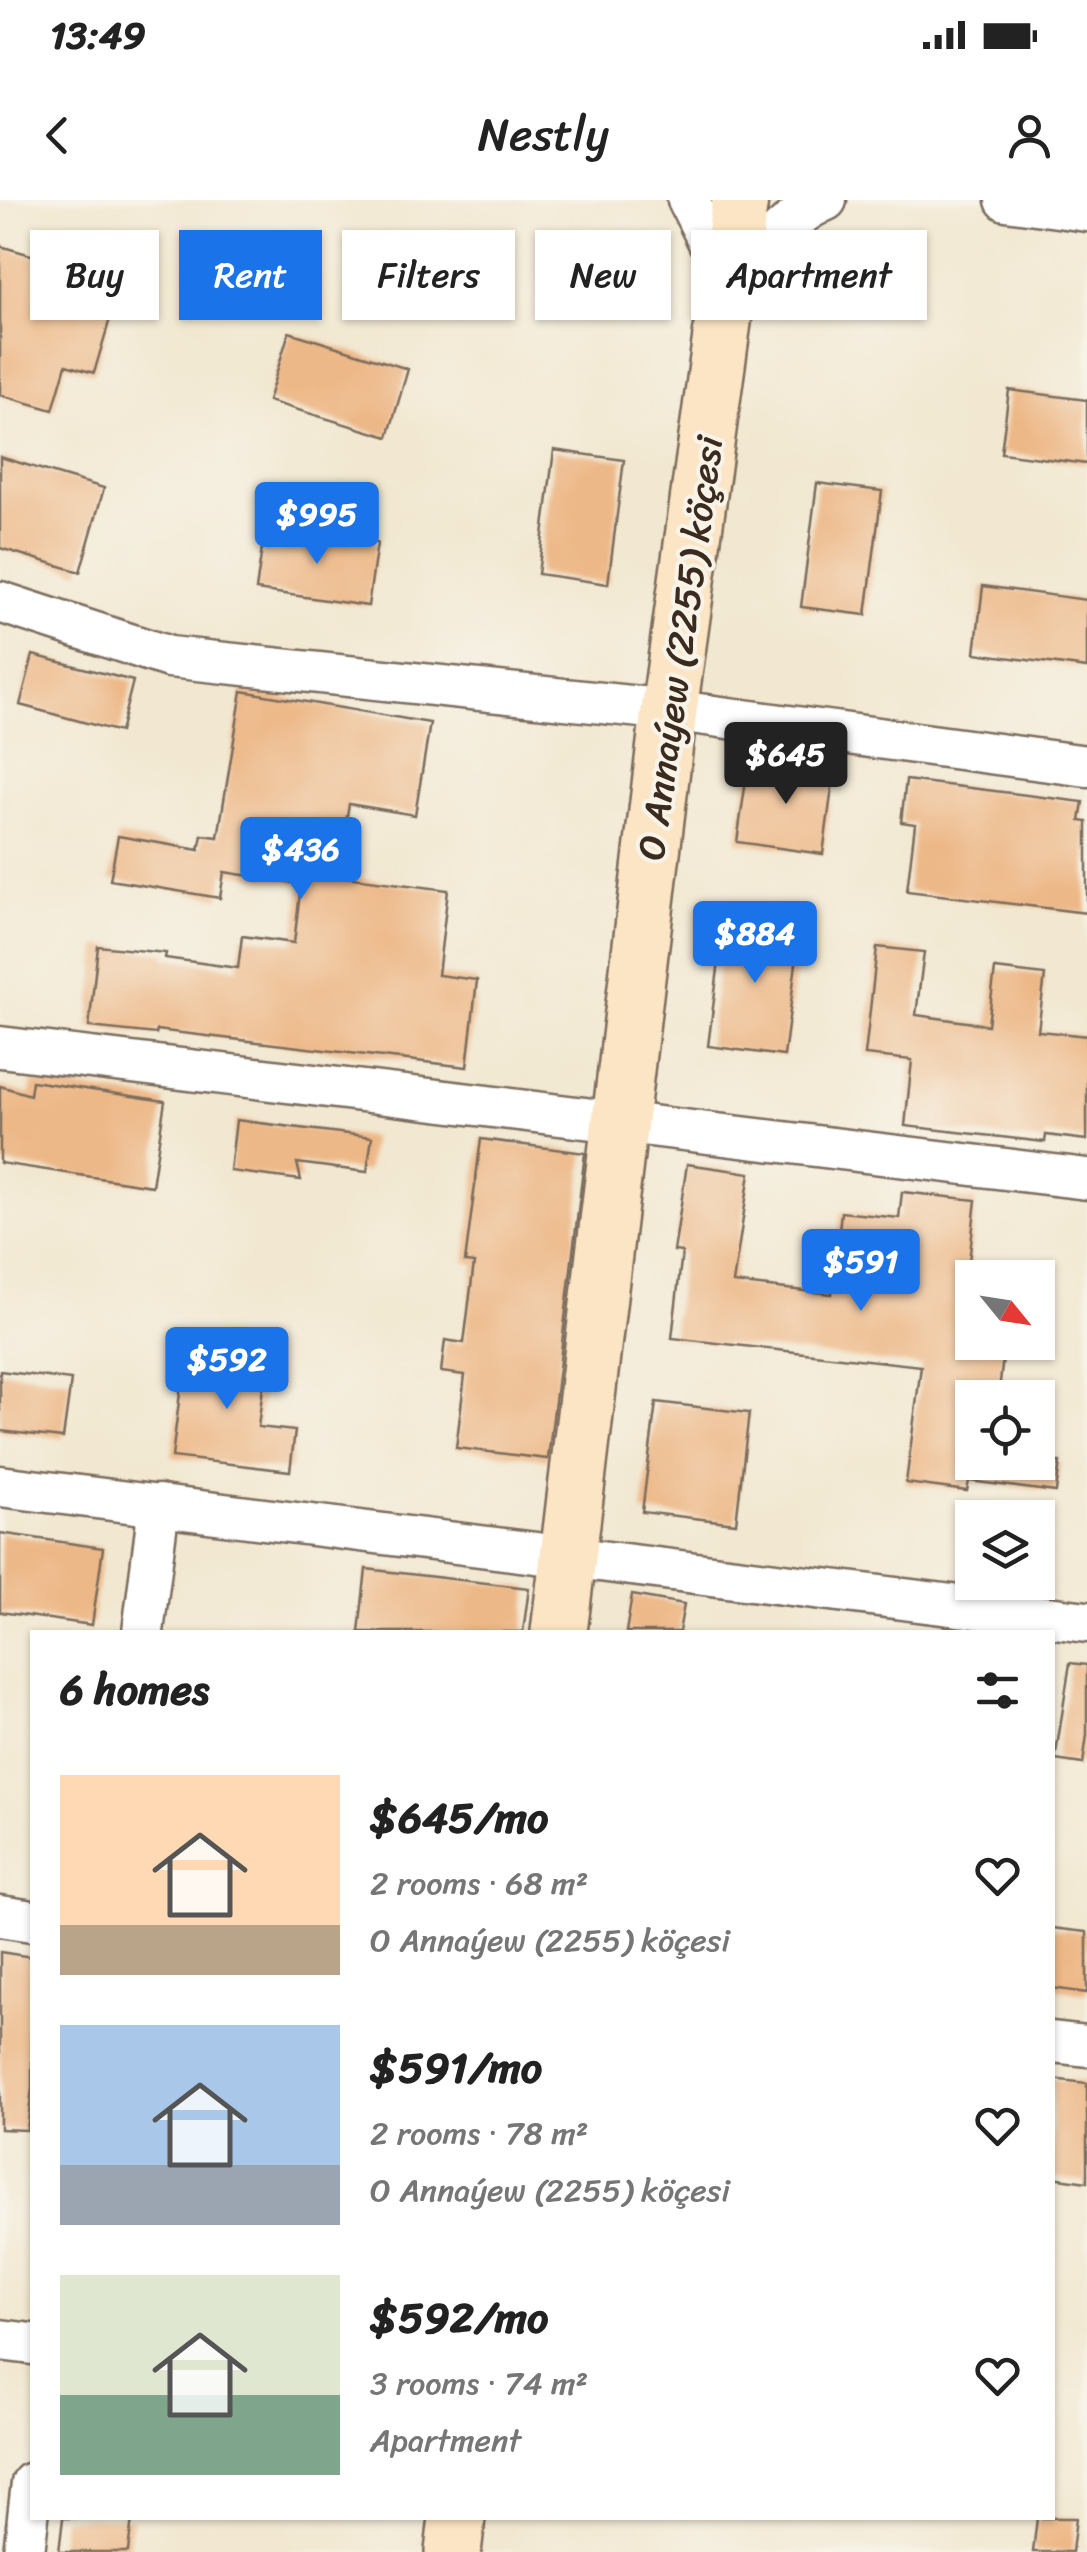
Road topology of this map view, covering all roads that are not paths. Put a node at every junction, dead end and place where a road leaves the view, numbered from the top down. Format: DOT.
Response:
graph roads {
  1 [pos="688,200"];
  2 [pos="740,200"];
  3 [pos="826,200"];
  4 [pos="1006,200"];
  5 [pos="1087,211"];
  6 [pos="703,230"];
  7 [pos="736,230"];
  8 [pos="784,230"];
  9 [pos="724,320"];
  10 [pos="0,602"];
  11 [pos="670,710"];
  12 [pos="1087,766"];
  13 [pos="0,1047"];
  14 [pos="619,1120"];
  15 [pos="1087,1179"];
  16 [pos="0,1486"];
  17 [pos="159,1505"];
  18 [pos="568,1554"];
  19 [pos="1087,1622"];
  20 [pos="142,1630"];
  21 [pos="559,1630"];
  22 [pos="0,1916"];
  23 [pos="30,1921"];
  24 [pos="1055,2042"];
  25 [pos="1087,2046"];
  26 [pos="0,2340"];
  27 [pos="30,2344"];
  28 [pos="30,2501"];
  29 [pos="457,2520"];
  30 [pos="24,2552"];
  31 [pos="453,2552"];
  1 -- 6 [label="street"];
  2 -- 7 [label="main road, O Annaýew (2255) köçesi"];
  3 -- 8 [label="street"];
  4 -- 5 [label="street"];
  9 -- 11 [label="main road, O Annaýew (2255) köçesi"];
  10 -- 11 [label="street"];
  11 -- 12 [label="street"];
  11 -- 14 [label="main road, O Annaýew (2255) köçesi"];
  13 -- 14 [label="street"];
  14 -- 15 [label="street"];
  14 -- 18 [label="main road, O Annaýew (2255) köçesi"];
  16 -- 17 [label="street"];
  17 -- 18 [label="street"];
  17 -- 20 [label="street"];
  18 -- 19 [label="street"];
  18 -- 21 [label="main road, O Annaýew (2255) köçesi"];
  22 -- 23 [label="street"];
  24 -- 25 [label="street"];
  26 -- 27 [label="street"];
  28 -- 30 [label="street"];
  29 -- 31 [label="main road"];
}
